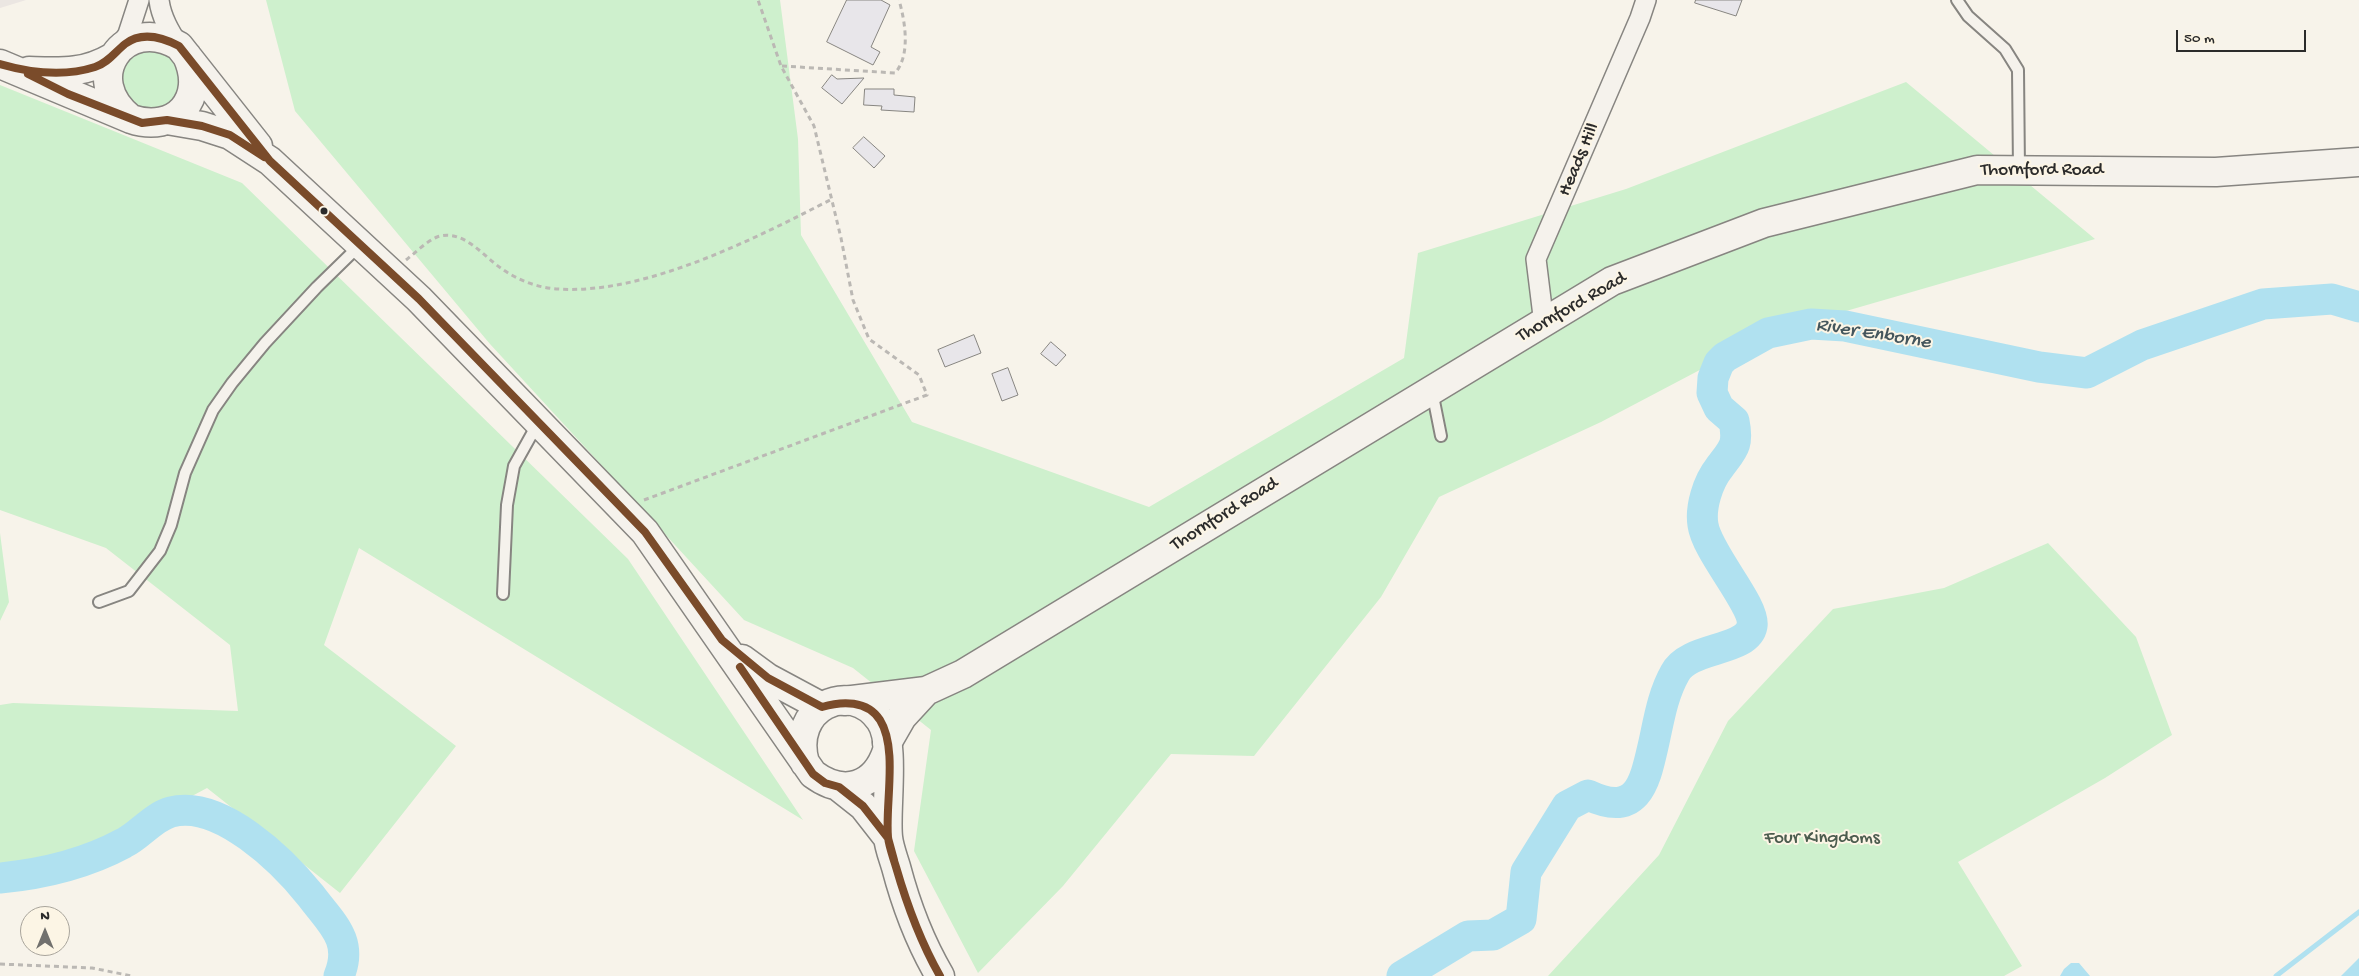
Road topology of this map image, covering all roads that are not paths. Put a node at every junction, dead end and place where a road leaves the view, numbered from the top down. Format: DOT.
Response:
graph roads {
  1 [pos="139,0"];
  2 [pos="159,0"];
  3 [pos="1646,0"];
  4 [pos="1957,0"];
  5 [pos="183,51"];
  6 [pos="115,55"];
  7 [pos="10,67"];
  8 [pos="130,119"];
  9 [pos="167,120"];
  10 [pos="270,161"];
  11 [pos="2359,162"];
  12 [pos="2019,170"];
  13 [pos="361,245"];
  14 [pos="1544,324"];
  15 [pos="1431,390"];
  16 [pos="538,422"];
  17 [pos="1441,436"];
  18 [pos="503,594"];
  19 [pos="99,602"];
  20 [pos="722,640"];
  21 [pos="926,691"];
  22 [pos="833,704"];
  23 [pos="887,747"];
  24 [pos="805,763"];
  25 [pos="839,787"];
  26 [pos="888,838"];
  27 [pos="940,976"];
  1 -- 6 [label="street"];
  2 -- 5 [label="street"];
  3 -- 14 [label="street, Heads Hill"];
  4 -- 12 [label="lane"];
  5 -- 6 [label="main road"];
  5 -- 9 [label="main road"];
  5 -- 10 [label="main road"];
  6 -- 7 [label="main road"];
  6 -- 8 [label="main road"];
  7 -- 8 [label="main road"];
  8 -- 9 [label="main road"];
  9 -- 10 [label="main road"];
  10 -- 13 [label="main road"];
  11 -- 12 [label="main road, Thornford Road"];
  12 -- 14 [label="main road, Thornford Road"];
  13 -- 16 [label="main road"];
  13 -- 19 [label="lane"];
  14 -- 15 [label="main road, Thornford Road"];
  15 -- 17 [label="lane"];
  15 -- 21 [label="main road, Thornford Road"];
  16 -- 18 [label="lane"];
  16 -- 20 [label="main road"];
  20 -- 22 [label="main road"];
  20 -- 24 [label="main road"];
  21 -- 22 [label="main road, Thornford Road"];
  21 -- 23 [label="main road, Thornford Road"];
  22 -- 23 [label="main road"];
  22 -- 24 [label="main road"];
  23 -- 25 [label="main road"];
  23 -- 26 [label="main road"];
  24 -- 25 [label="main road"];
  25 -- 26 [label="main road"];
  26 -- 27 [label="main road"];
}
